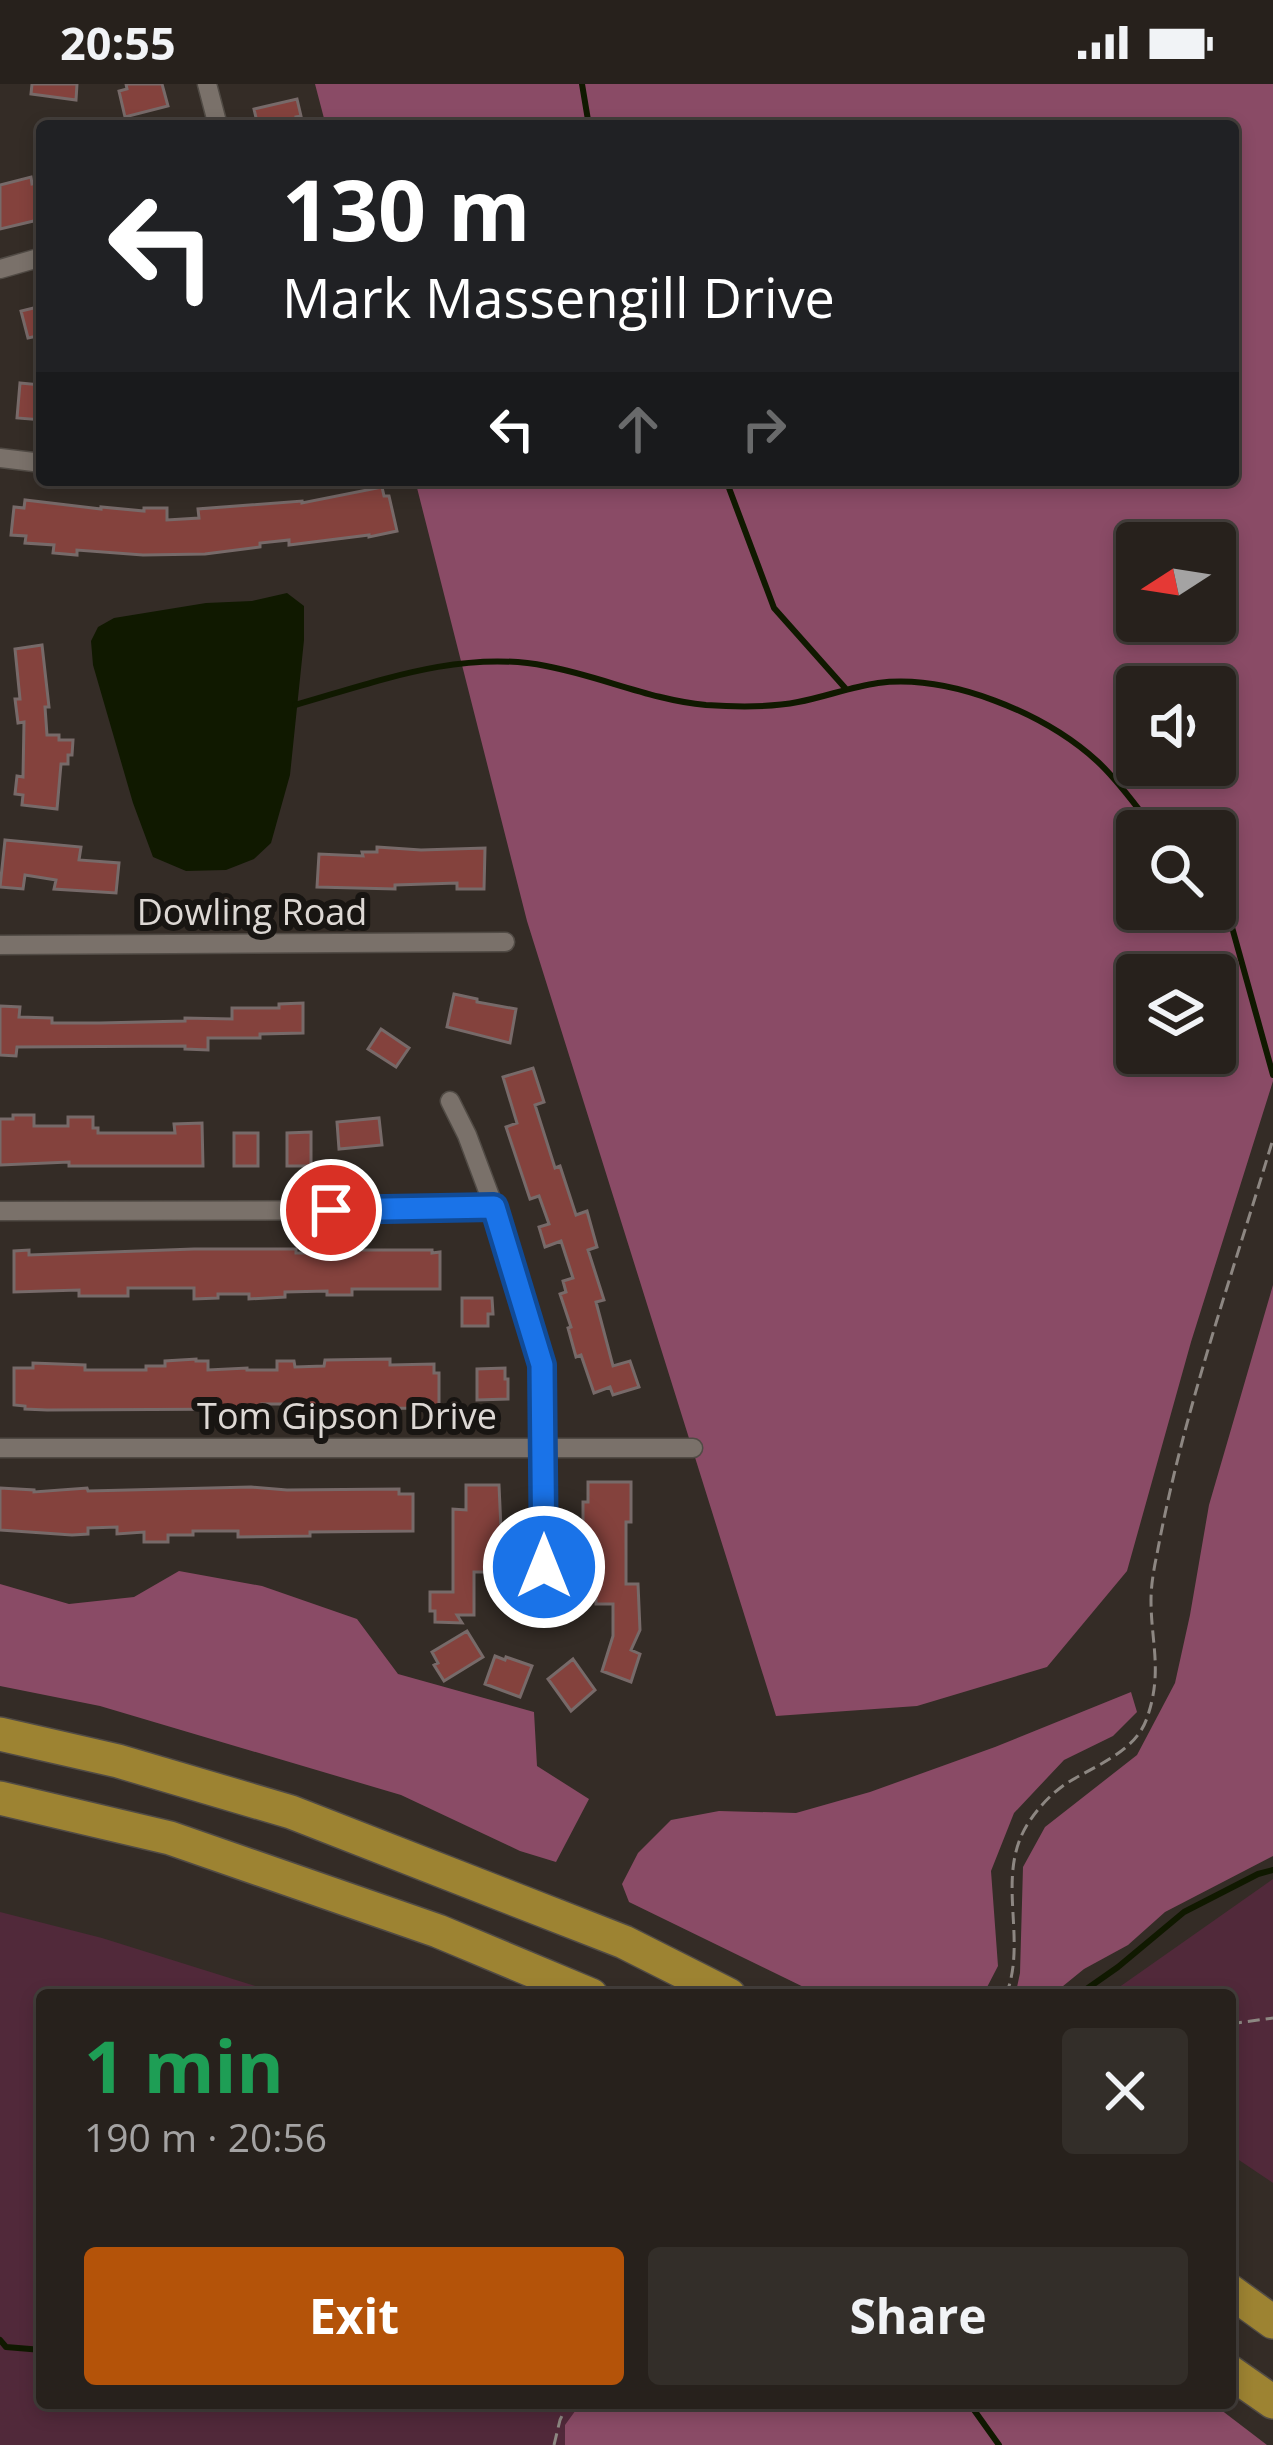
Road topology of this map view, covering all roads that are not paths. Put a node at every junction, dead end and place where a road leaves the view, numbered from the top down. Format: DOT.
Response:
graph roads {
  1 [pos="207,84"];
  2 [pos="216,120"];
  3 [pos="36,259"];
  4 [pos="0,269"];
  5 [pos="0,458"];
  6 [pos="36,462"];
  7 [pos="505,943"];
  8 [pos="0,945"];
  9 [pos="450,1101"];
  10 [pos="494,1207"];
  11 [pos="0,1211"];
  12 [pos="0,1448"];
  13 [pos="545,1448"];
  14 [pos="693,1448"];
  15 [pos="544,1606"];
  16 [pos="0,1734"];
  17 [pos="0,1798"];
  18 [pos="577,1989"];
  19 [pos="717,1989"];
  20 [pos="1236,2295"];
  21 [pos="1273,2322"];
  22 [pos="1236,2376"];
  23 [pos="1273,2402"];
  1 -- 2 [label="street"];
  3 -- 4 [label="street"];
  5 -- 6 [label="street"];
  7 -- 8 [label="street, Dowling Road"];
  9 -- 10 [label="street"];
  10 -- 11 [label="street"];
  10 -- 13 [label="street"];
  12 -- 13 [label="street, Tom Gipson Drive"];
  13 -- 14 [label="street, Tom Gipson Drive"];
  13 -- 15 [label="street"];
  16 -- 19 [label="highway"];
  17 -- 18 [label="highway"];
  20 -- 21 [label="highway"];
  22 -- 23 [label="highway"];
}
